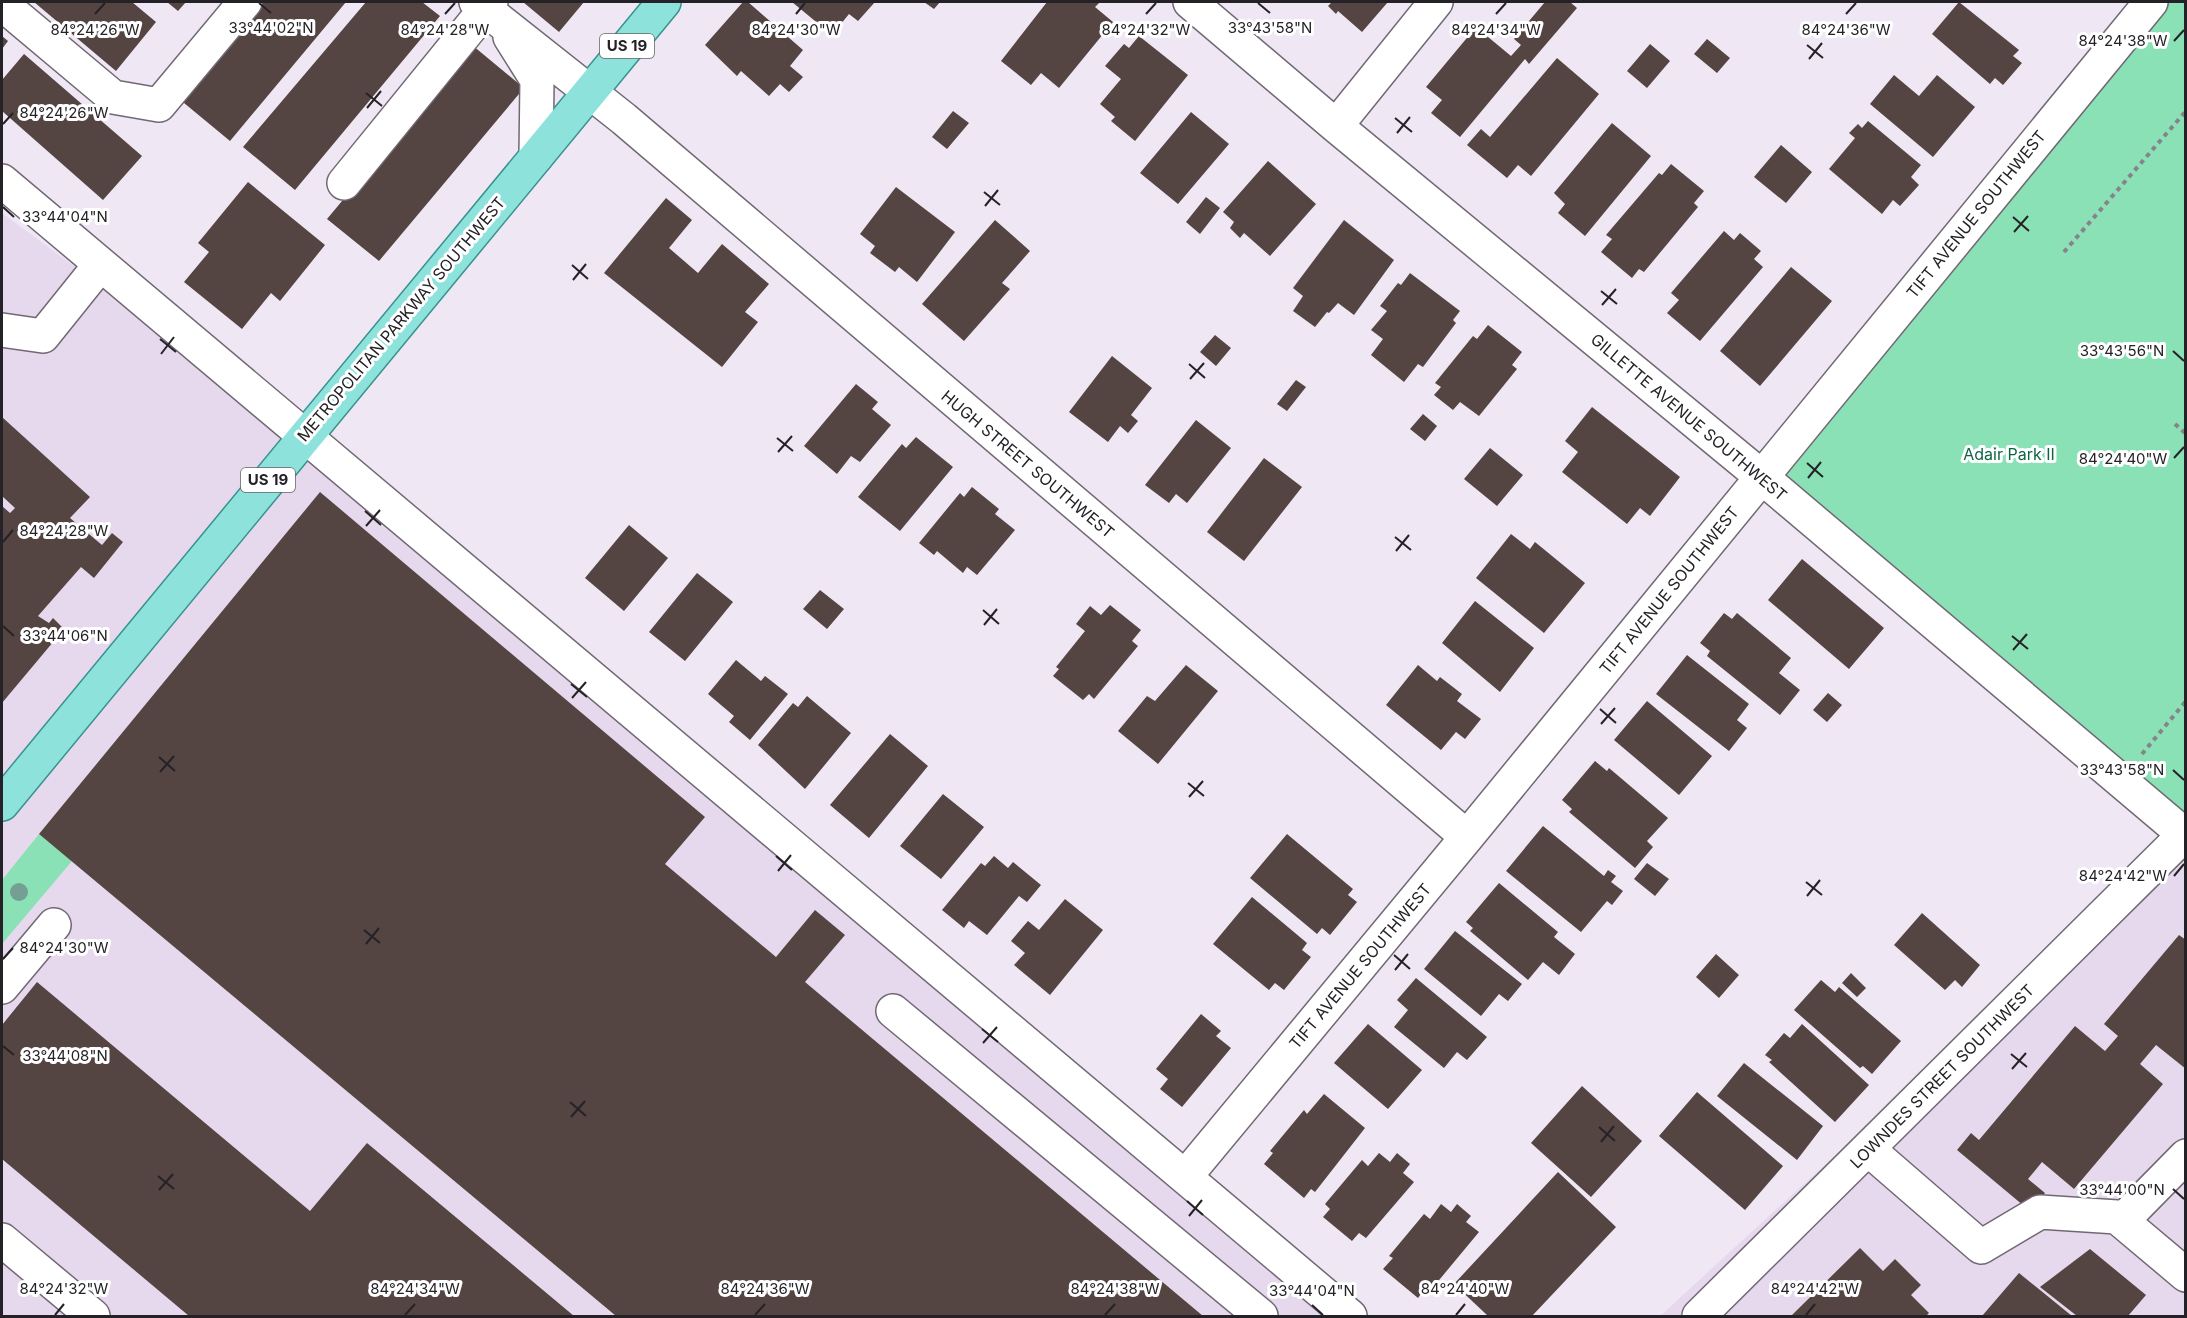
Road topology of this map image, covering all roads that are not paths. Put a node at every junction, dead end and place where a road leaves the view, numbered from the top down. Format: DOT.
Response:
graph roads {
  1 [pos="245,2"];
  2 [pos="664,2"];
  3 [pos="1190,2"];
  4 [pos="1436,2"];
  5 [pos="2151,2"];
  6 [pos="2,4"];
  7 [pos="488,8"];
  8 [pos="591,91"];
  9 [pos="1336,126"];
  10 [pos="536,157"];
  11 [pos="2,181"];
  12 [pos="344,183"];
  13 [pos="100,265"];
  14 [pos="2,330"];
  15 [pos="304,437"];
  16 [pos="1762,477"];
  17 [pos="2,804"];
  18 [pos="2185,836"];
  19 [pos="1467,837"];
  20 [pos="54,925"];
  21 [pos="2,987"];
  22 [pos="893,1011"];
  23 [pos="1868,1149"];
  24 [pos="2186,1156"];
  25 [pos="1185,1177"];
  26 [pos="2122,1221"];
  27 [pos="2,1240"];
  28 [pos="2186,1275"];
  29 [pos="93,1317"];
  30 [pos="1261,1317"];
  31 [pos="1350,1317"];
  32 [pos="1700,1317"];
  1 -- 6 [label="street"];
  2 -- 8 [label="main road, METROPOLITAN PARKWAY SOUTHWEST / US 19"];
  3 -- 9 [label="street, GILLETTE AVENUE SOUTHWEST"];
  4 -- 9 [label="street"];
  5 -- 16 [label="street, TIFT AVENUE SOUTHWEST"];
  7 -- 8 [label="street, HUGH STREET SOUTHWEST"];
  7 -- 10 [label="street"];
  7 -- 12 [label="street"];
  8 -- 10 [label="main road, METROPOLITAN PARKWAY SOUTHWEST / US 19"];
  8 -- 19 [label="street, HUGH STREET SOUTHWEST"];
  9 -- 16 [label="street, GILLETTE AVENUE SOUTHWEST"];
  10 -- 15 [label="main road, METROPOLITAN PARKWAY SOUTHWEST / US 19"];
  11 -- 13 [label="street"];
  13 -- 14 [label="street"];
  13 -- 15 [label="street"];
  15 -- 17 [label="main road, METROPOLITAN PARKWAY SOUTHWEST / US 19"];
  15 -- 25 [label="street"];
  16 -- 18 [label="street, GILLETTE AVENUE SOUTHWEST"];
  16 -- 19 [label="street, TIFT AVENUE SOUTHWEST"];
  18 -- 23 [label="street, LOWNDES STREET SOUTHWEST"];
  19 -- 25 [label="street, TIFT AVENUE SOUTHWEST"];
  20 -- 21 [label="street"];
  22 -- 30 [label="street"];
  23 -- 26 [label="street"];
  23 -- 32 [label="street, LOWNDES STREET SOUTHWEST"];
  24 -- 26 [label="street"];
  25 -- 31 [label="street"];
  26 -- 28 [label="street"];
  27 -- 29 [label="street"];
}
